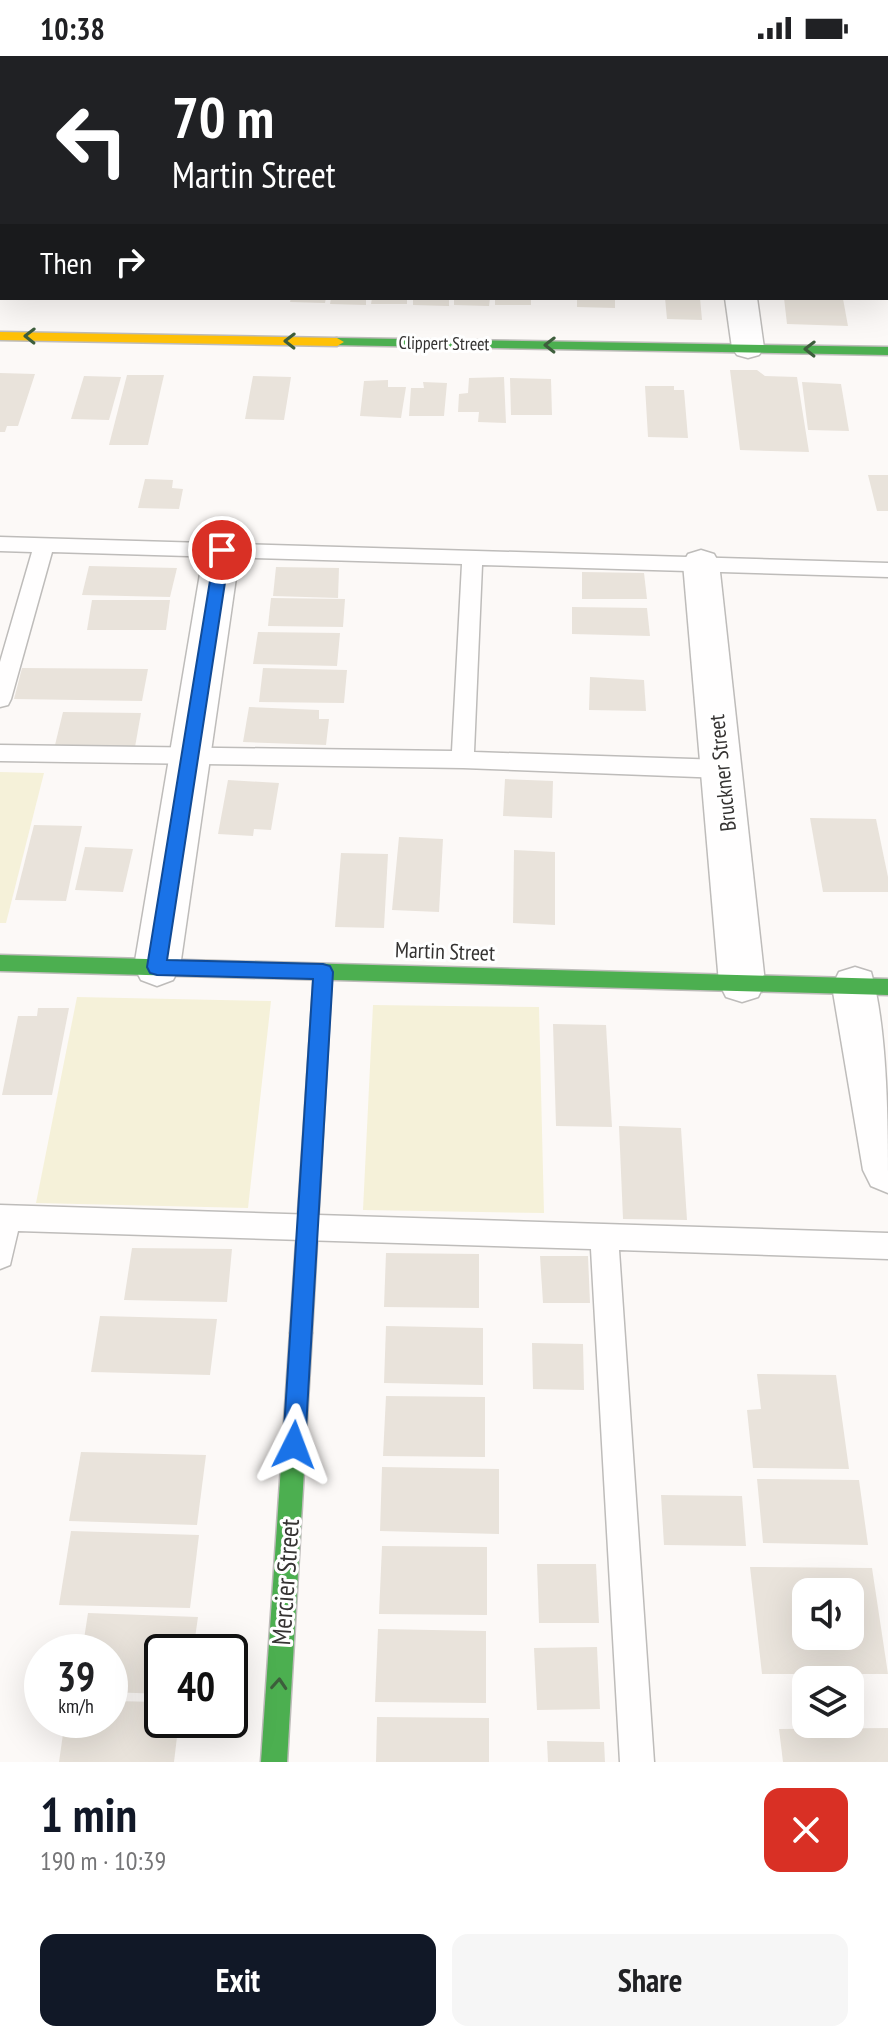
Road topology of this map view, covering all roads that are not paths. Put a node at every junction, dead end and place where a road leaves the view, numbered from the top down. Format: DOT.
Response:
graph roads {
  1 [pos="741,300"];
  2 [pos="0,336"];
  3 [pos="748,348"];
  4 [pos="888,351"];
  5 [pos="0,544"];
  6 [pos="44,545"];
  7 [pos="222,550"];
  8 [pos="472,557"];
  9 [pos="701,563"];
  10 [pos="888,570"];
  11 [pos="0,699"];
  12 [pos="0,753"];
  13 [pos="188,755"];
  14 [pos="463,760"];
  15 [pos="723,769"];
  16 [pos="0,963"];
  17 [pos="157,967"];
  18 [pos="323,972"];
  19 [pos="742,983"];
  20 [pos="872,986"];
  21 [pos="888,1170"];
  22 [pos="3,1218"];
  23 [pos="308,1225"];
  24 [pos="604,1239"];
  25 [pos="888,1246"];
  26 [pos="0,1256"];
  27 [pos="274,1762"];
  28 [pos="637,1762"];
  1 -- 3 [label="street"];
  3 -- 2 [label="street, Clippert Street, one-way"];
  4 -- 3 [label="street, Clippert Street, one-way"];
  5 -- 6 [label="lane"];
  6 -- 7 [label="lane"];
  6 -- 11 [label="lane"];
  7 -- 8 [label="lane"];
  7 -- 13 [label="street"];
  8 -- 9 [label="lane"];
  8 -- 14 [label="lane"];
  9 -- 10 [label="lane"];
  9 -- 15 [label="street, Bruckner Street"];
  12 -- 13 [label="lane"];
  13 -- 14 [label="lane"];
  13 -- 17 [label="street"];
  14 -- 15 [label="lane"];
  15 -- 19 [label="street, Bruckner Street"];
  16 -- 17 [label="street, Martin Street"];
  17 -- 18 [label="street, Martin Street"];
  18 -- 19 [label="street, Martin Street"];
  18 -- 23 [label="street, Mercier Street"];
  19 -- 20 [label="street, Martin Street"];
  20 -- 21 [label="street"];
  22 -- 23 [label="lane"];
  22 -- 26 [label="lane"];
  23 -- 24 [label="lane"];
  27 -- 23 [label="street, Mercier Street, one-way"];
  24 -- 25 [label="lane"];
  24 -- 28 [label="lane"];
}
